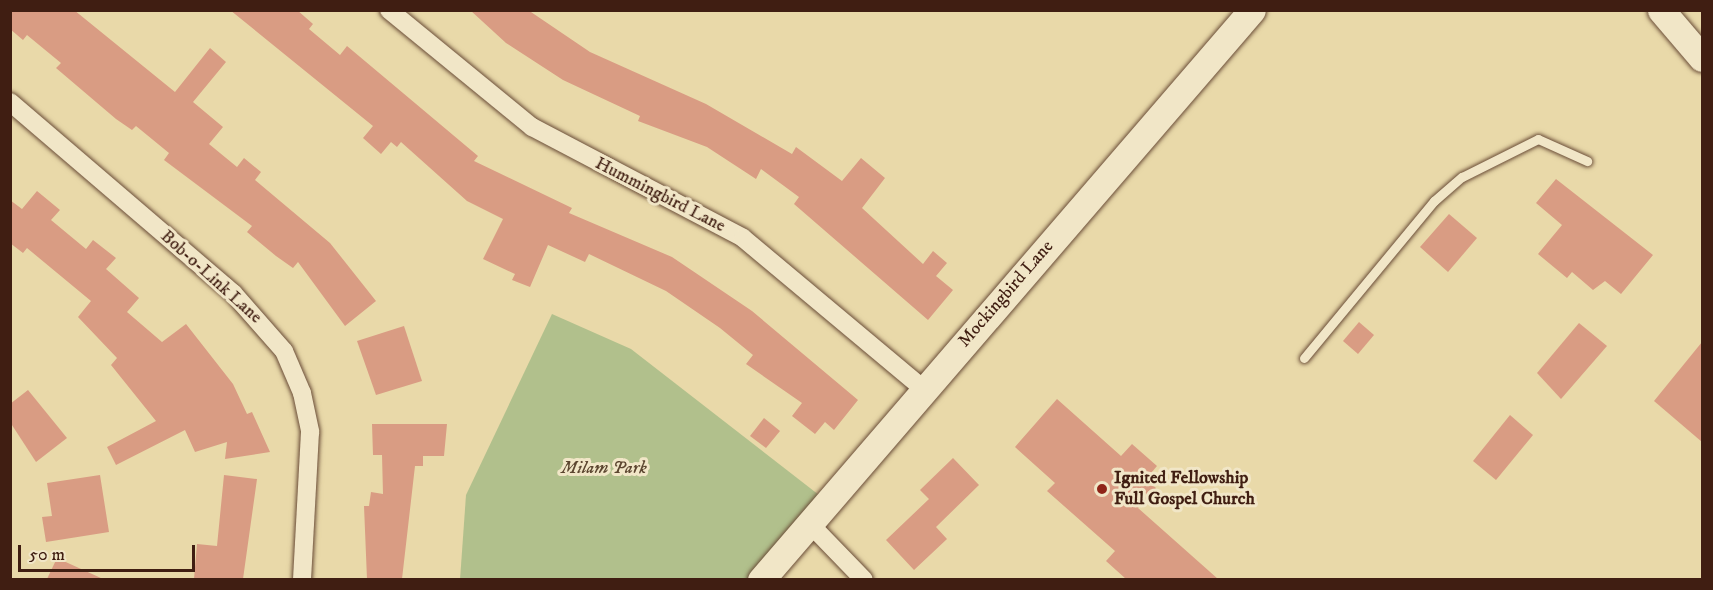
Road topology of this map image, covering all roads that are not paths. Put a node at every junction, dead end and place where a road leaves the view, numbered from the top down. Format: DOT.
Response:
graph roads {
  1 [pos="389,10"];
  2 [pos="1252,10"];
  3 [pos="1661,10"];
  4 [pos="1702,58"];
  5 [pos="10,102"];
  6 [pos="1587,161"];
  7 [pos="1304,358"];
  8 [pos="925,390"];
  9 [pos="809,523"];
  10 [pos="302,579"];
  11 [pos="761,579"];
  12 [pos="864,579"];
  1 -- 8 [label="street, Hummingbird Lane"];
  2 -- 8 [label="street, Mockingbird Lane"];
  3 -- 4 [label="street"];
  5 -- 10 [label="street, Bob-o-Link Lane"];
  6 -- 7 [label="lane"];
  8 -- 9 [label="street, Mockingbird Lane"];
  9 -- 11 [label="street, Mockingbird Lane"];
  9 -- 12 [label="street"];
}
